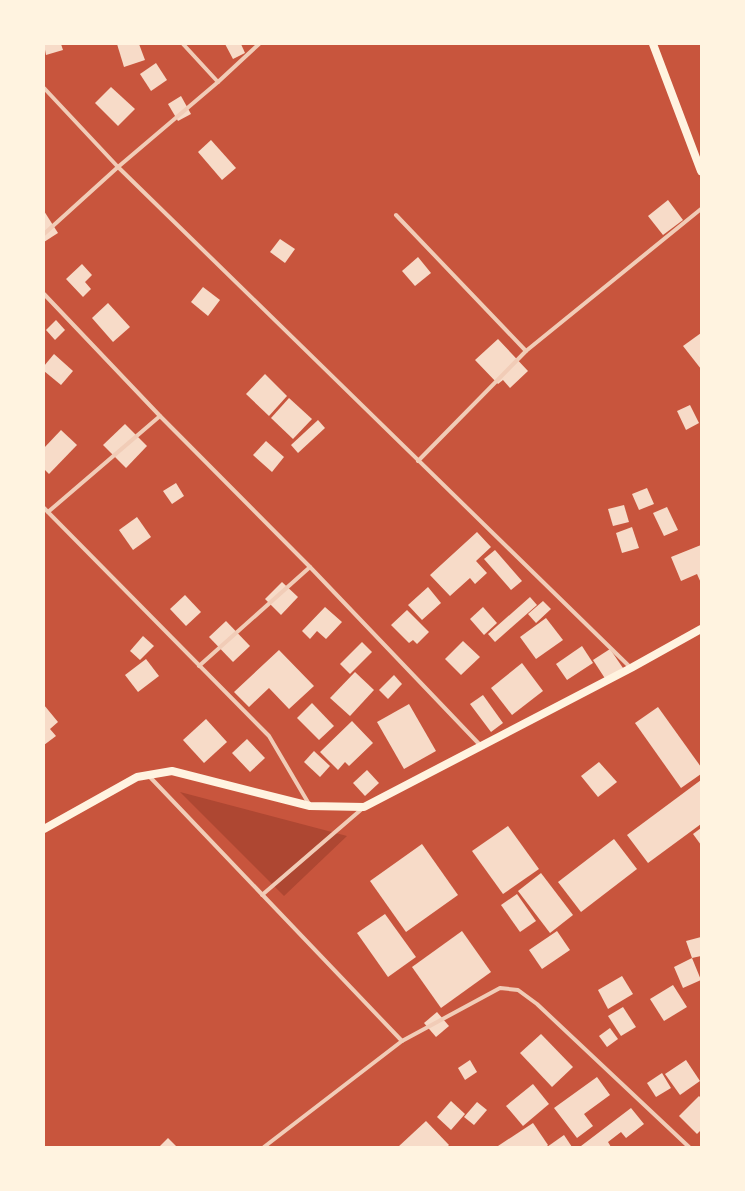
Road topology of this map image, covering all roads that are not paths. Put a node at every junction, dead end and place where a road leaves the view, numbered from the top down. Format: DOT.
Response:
graph roads {
  1 [pos="183,44"];
  2 [pos="259,44"];
  3 [pos="653,44"];
  4 [pos="218,82"];
  5 [pos="44,88"];
  6 [pos="118,167"];
  7 [pos="701,171"];
  8 [pos="701,209"];
  9 [pos="396,215"];
  10 [pos="44,234"];
  11 [pos="44,294"];
  12 [pos="526,350"];
  13 [pos="160,416"];
  14 [pos="418,461"];
  15 [pos="44,508"];
  16 [pos="48,512"];
  17 [pos="310,567"];
  18 [pos="701,629"];
  19 [pos="200,666"];
  20 [pos="631,668"];
  21 [pos="481,746"];
  22 [pos="147,775"];
  23 [pos="310,806"];
  24 [pos="364,807"];
  25 [pos="44,829"];
  26 [pos="262,896"];
  27 [pos="402,1041"];
  28 [pos="264,1147"];
  29 [pos="689,1147"];
  1 -- 4 [label="street"];
  2 -- 4 [label="street"];
  3 -- 7 [label="main road"];
  4 -- 6 [label="street"];
  5 -- 6 [label="street"];
  6 -- 10 [label="street"];
  6 -- 14 [label="street"];
  8 -- 12 [label="street"];
  9 -- 12 [label="street"];
  11 -- 13 [label="street"];
  12 -- 14 [label="street"];
  13 -- 16 [label="street"];
  13 -- 17 [label="street"];
  14 -- 20 [label="street"];
  15 -- 16 [label="street"];
  16 -- 19 [label="street"];
  17 -- 19 [label="street"];
  17 -- 21 [label="street"];
  18 -- 20 [label="main road"];
  19 -- 23 [label="street"];
  20 -- 21 [label="main road"];
  21 -- 24 [label="main road"];
  22 -- 23 [label="main road"];
  22 -- 25 [label="main road"];
  22 -- 26 [label="street"];
  23 -- 24 [label="main road"];
  24 -- 26 [label="street"];
  26 -- 27 [label="street"];
  27 -- 28 [label="street"];
  27 -- 29 [label="street"];
}
